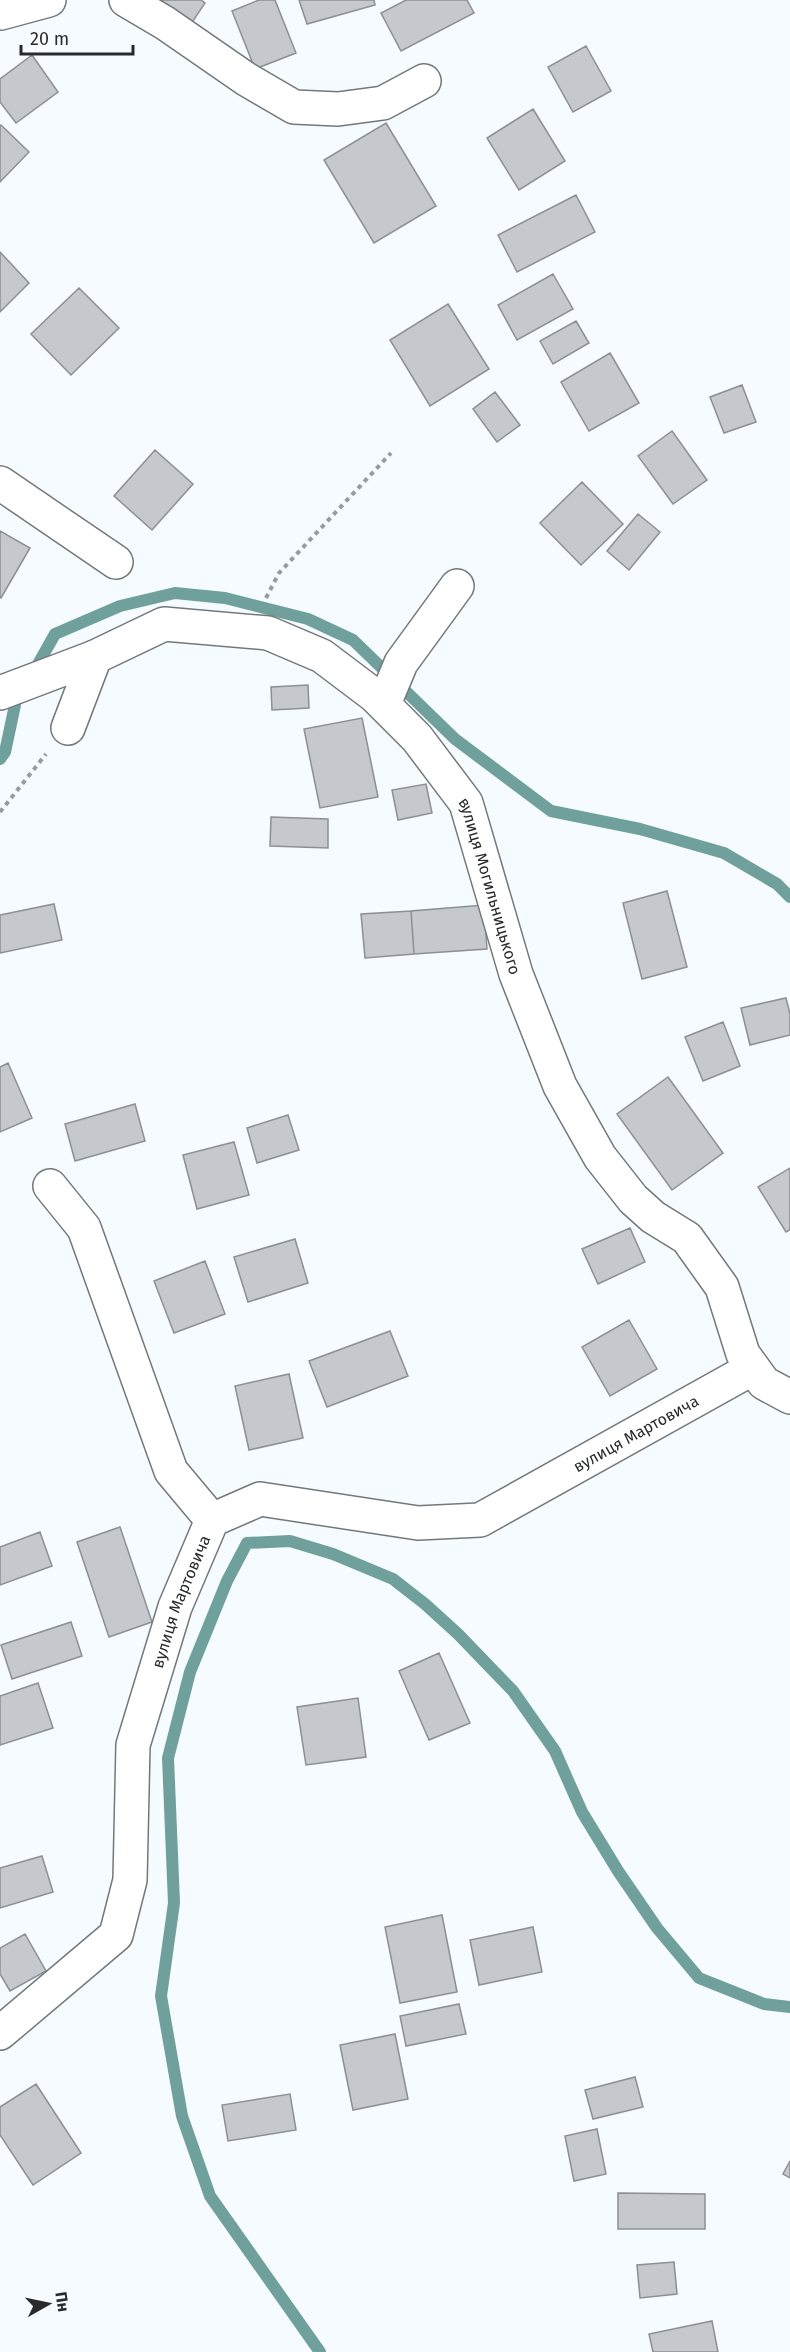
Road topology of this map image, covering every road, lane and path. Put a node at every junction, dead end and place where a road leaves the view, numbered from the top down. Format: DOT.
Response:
graph roads {
  1 [pos="49,0"];
  2 [pos="126,0"];
  3 [pos="0,12"];
  4 [pos="424,81"];
  5 [pos="391,453"];
  6 [pos="0,483"];
  7 [pos="116,562"];
  8 [pos="457,586"];
  9 [pos="267,597"];
  10 [pos="95,657"];
  11 [pos="0,693"];
  12 [pos="384,704"];
  13 [pos="68,728"];
  14 [pos="0,812"];
  15 [pos="50,1186"];
  16 [pos="753,1368"];
  17 [pos="790,1397"];
  18 [pos="212,1520"];
  19 [pos="0,2033"];
  1 -- 3 [label="street"];
  2 -- 4 [label="street"];
  5 -- 9 [label="path"];
  6 -- 7 [label="street"];
  8 -- 12 [label="street"];
  10 -- 11 [label="street, вулиця Могильницького"];
  10 -- 12 [label="street, вулиця Могильницького"];
  10 -- 13 [label="street"];
  12 -- 16 [label="street, вулиця Могильницького"];
  13 -- 14 [label="path"];
  15 -- 18 [label="street"];
  16 -- 17 [label="street, вулиця Могильницького"];
  16 -- 18 [label="street, вулиця Мартовича"];
  18 -- 19 [label="street, вулиця Мартовича"];
}
